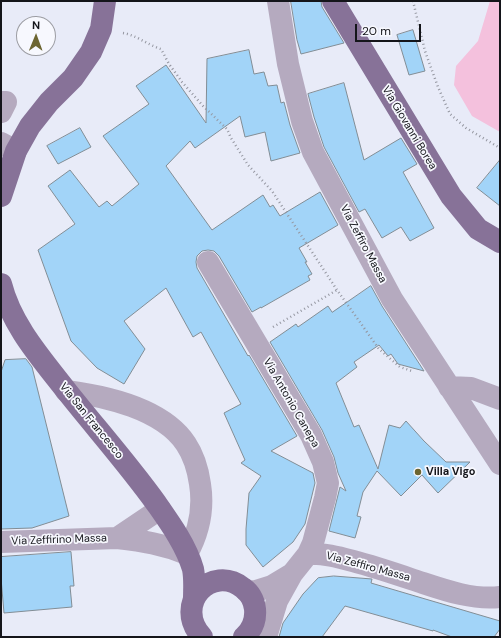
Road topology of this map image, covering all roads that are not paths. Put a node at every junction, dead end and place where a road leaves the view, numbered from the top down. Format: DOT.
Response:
graph roads {
  1 [pos="106,1"];
  2 [pos="278,1"];
  3 [pos="332,1"];
  4 [pos="1,102"];
  5 [pos="1,112"];
  6 [pos="9,147"];
  7 [pos="1,196"];
  8 [pos="500,242"];
  9 [pos="208,262"];
  10 [pos="1,284"];
  11 [pos="450,387"];
  12 [pos="66,391"];
  13 [pos="500,399"];
  14 [pos="500,464"];
  15 [pos="160,509"];
  16 [pos="117,538"];
  17 [pos="1,542"];
  18 [pos="187,554"];
  19 [pos="308,554"];
  20 [pos="292,574"];
  21 [pos="222,581"];
  22 [pos="247,592"];
  23 [pos="500,597"];
  24 [pos="194,599"];
  25 [pos="256,614"];
  26 [pos="195,632"];
  27 [pos="244,637"];
  28 [pos="260,637"];
  29 [pos="266,637"];
  1 -- 6 [label="main road"];
  2 -- 11 [label="street, Via Zeffiro Massa"];
  3 -- 8 [label="main road, Via Giovanni Borea"];
  4 -- 5 [label="street"];
  6 -- 7 [label="main road"];
  9 -- 19 [label="street, Via Antonio Canepa"];
  10 -- 12 [label="main road, Via San Francesco"];
  11 -- 13 [label="street"];
  11 -- 14 [label="street, Via Zeffiro Massa"];
  12 -- 15 [label="main road, Via San Francesco"];
  12 -- 18 [label="street"];
  15 -- 16 [label="street, Via Zeffirino Massa"];
  15 -- 18 [label="main road, Via San Francesco"];
  16 -- 17 [label="street, Via Zeffirino Massa"];
  16 -- 18 [label="street, Via Zeffirino Massa"];
  18 -- 21 [label="main road, Via San Francesco"];
  18 -- 24 [label="main road, Via San Francesco"];
  19 -- 20 [label="street"];
  19 -- 23 [label="street, Via Zeffiro Massa"];
  20 -- 22 [label="street"];
  20 -- 29 [label="street"];
  21 -- 22 [label="main road, Via San Francesco"];
  21 -- 24 [label="main road"];
  22 -- 25 [label="main road"];
  24 -- 26 [label="main road, Via San Francesco"];
  25 -- 27 [label="main road"];
  25 -- 28 [label="main road"];
}
